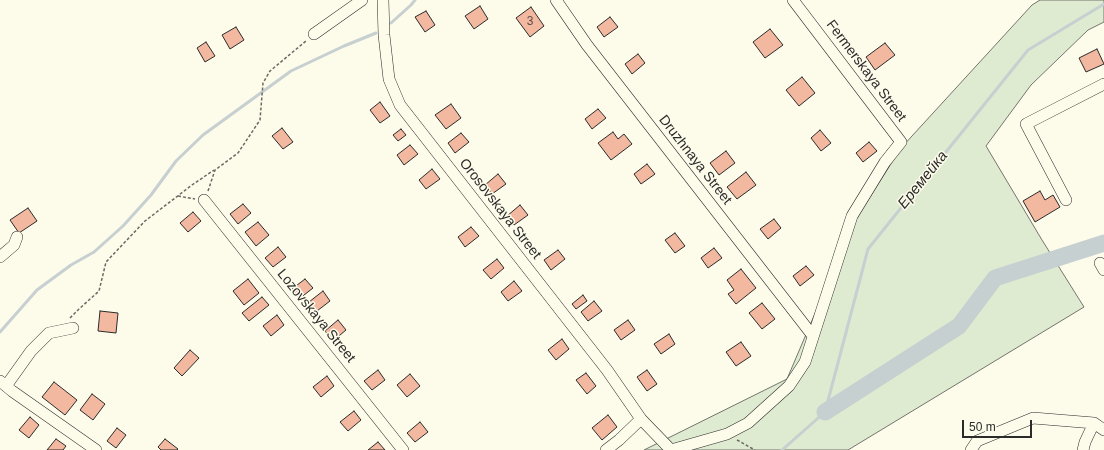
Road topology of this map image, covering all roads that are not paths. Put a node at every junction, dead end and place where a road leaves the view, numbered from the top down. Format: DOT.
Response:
graph roads {
  1 [pos="362,0"];
  2 [pos="383,0"];
  3 [pos="556,0"];
  4 [pos="793,0"];
  5 [pos="314,34"];
  6 [pos="1104,84"];
  7 [pos="204,200"];
  8 [pos="1066,200"];
  9 [pos="17,237"];
  10 [pos="0,257"];
  11 [pos="73,328"];
  12 [pos="813,336"];
  13 [pos="3,384"];
  14 [pos="640,418"];
  15 [pos="1094,423"];
  16 [pos="1104,430"];
  17 [pos="96,450"];
  18 [pos="403,450"];
  19 [pos="606,450"];
  20 [pos="670,450"];
  21 [pos="971,450"];
  22 [pos="1084,450"];
  1 -- 5 [label="street"];
  2 -- 14 [label="street, Orosovskaya Street"];
  3 -- 12 [label="street, Druzhnaya Street"];
  4 -- 12 [label="street, Fermerskaya Street"];
  6 -- 8 [label="street"];
  7 -- 18 [label="street, Lozovskaya Street"];
  9 -- 10 [label="street"];
  11 -- 13 [label="street"];
  12 -- 20 [label="street"];
  13 -- 17 [label="street"];
  14 -- 19 [label="street"];
  14 -- 20 [label="street, Orosovskaya Street"];
  15 -- 16 [label="street"];
  15 -- 21 [label="street"];
  15 -- 22 [label="street"];
}
